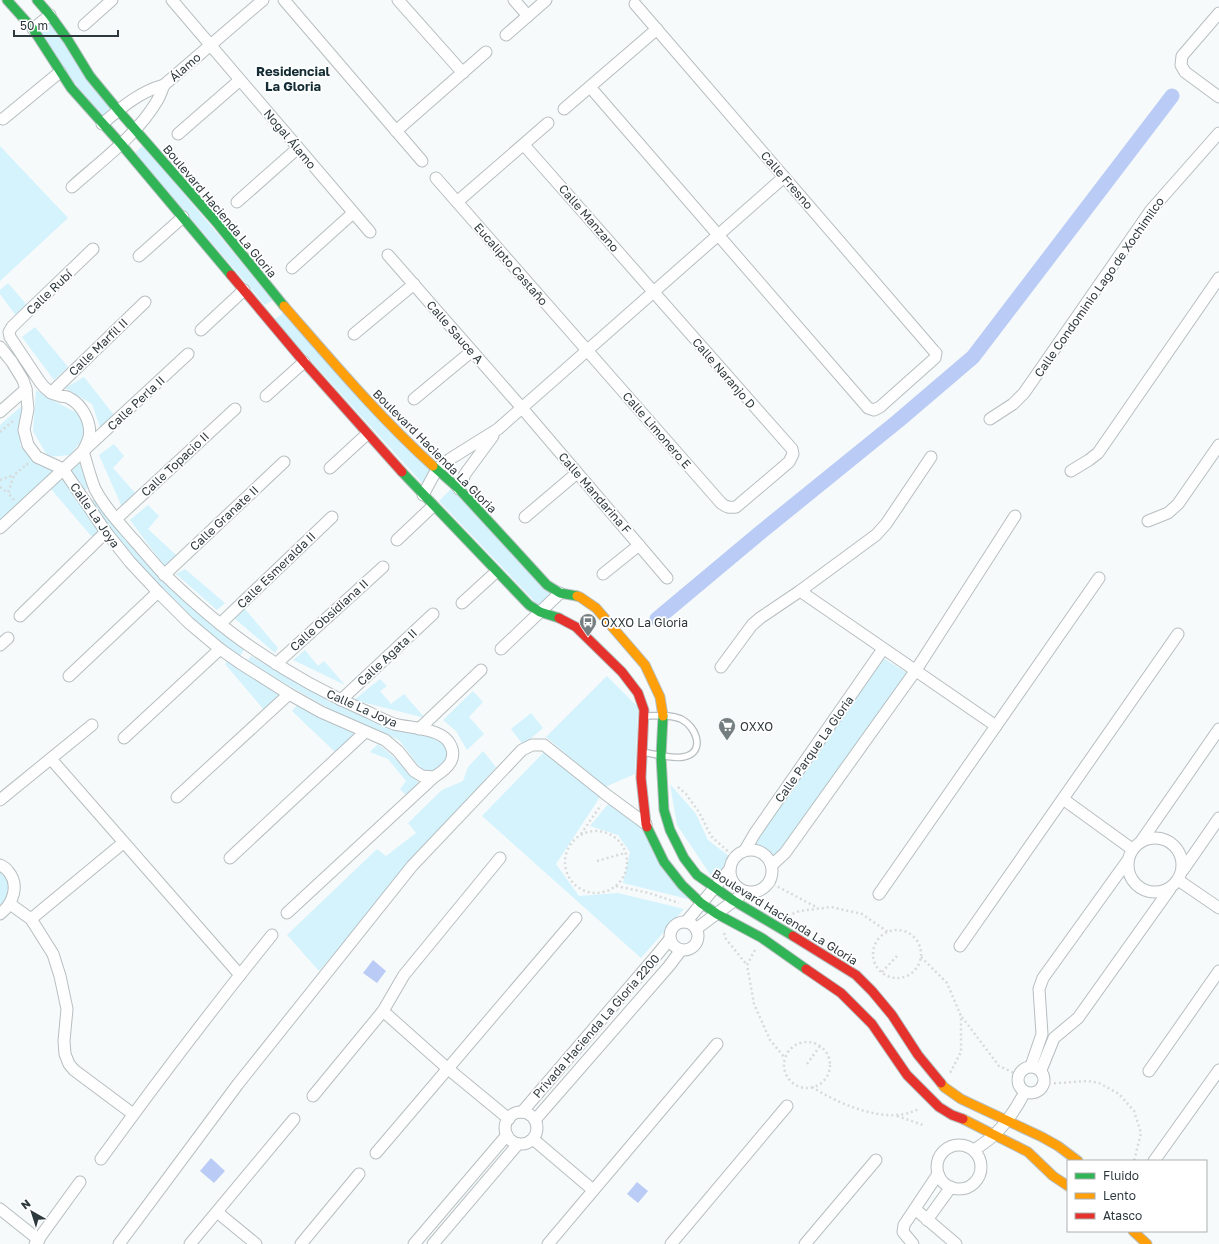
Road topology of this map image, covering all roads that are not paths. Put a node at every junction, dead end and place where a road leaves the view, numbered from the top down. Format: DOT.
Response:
graph roads {
  1 [pos="7,0"];
  2 [pos="37,0"];
  3 [pos="112,0"];
  4 [pos="172,0"];
  5 [pos="263,0"];
  6 [pos="284,0"];
  7 [pos="398,0"];
  8 [pos="514,0"];
  9 [pos="546,0"];
  10 [pos="635,4"];
  11 [pos="1219,12"];
  12 [pos="50,15"];
  13 [pos="528,16"];
  14 [pos="84,25"];
  15 [pos="33,29"];
  16 [pos="657,29"];
  17 [pos="506,35"];
  18 [pos="210,45"];
  19 [pos="486,52"];
  20 [pos="60,72"];
  21 [pos="463,73"];
  22 [pos="240,80"];
  23 [pos="164,84"];
  24 [pos="590,87"];
  25 [pos="1219,97"];
  26 [pos="564,109"];
  27 [pos="118,110"];
  28 [pos="3,119"];
  29 [pos="548,123"];
  30 [pos="102,124"];
  31 [pos="135,129"];
  32 [pos="396,131"];
  33 [pos="1219,133"];
  34 [pos="178,134"];
  35 [pos="121,144"];
  36 [pos="524,144"];
  37 [pos="298,148"];
  38 [pos="422,161"];
  39 [pos="784,177"];
  40 [pos="436,178"];
  41 [pos="72,187"];
  42 [pos="237,202"];
  43 [pos="457,202"];
  44 [pos="353,213"];
  45 [pos="183,217"];
  46 [pos="370,232"];
  47 [pos="718,235"];
  48 [pos="93,249"];
  49 [pos="388,255"];
  50 [pos="139,256"];
  51 [pos="292,268"];
  52 [pos="1219,278"];
  53 [pos="414,284"];
  54 [pos="244,290"];
  55 [pos="653,292"];
  56 [pos="279,301"];
  57 [pos="145,302"];
  58 [pos="264,314"];
  59 [pos="201,330"];
  60 [pos="354,334"];
  61 [pos="0,347"];
  62 [pos="587,350"];
  63 [pos="472,351"];
  64 [pos="188,354"];
  65 [pos="304,362"];
  66 [pos="26,389"];
  67 [pos="51,392"];
  68 [pos="266,396"];
  69 [pos="414,400"];
  70 [pos="522,408"];
  71 [pos="235,409"];
  72 [pos="0,412"];
  73 [pos="990,419"];
  74 [pos="498,429"];
  75 [pos="367,434"];
  76 [pos="1219,444"];
  77 [pos="83,451"];
  78 [pos="931,458"];
  79 [pos="284,462"];
  80 [pos="330,468"];
  81 [pos="63,469"];
  82 [pos="437,469"];
  83 [pos="1071,471"];
  84 [pos="577,473"];
  85 [pos="95,489"];
  86 [pos="459,489"];
  87 [pos="423,495"];
  88 [pos="82,498"];
  89 [pos="433,506"];
  90 [pos="730,508"];
  91 [pos="1015,516"];
  92 [pos="332,517"];
  93 [pos="525,517"];
  94 [pos="116,519"];
  95 [pos="1148,521"];
  96 [pos="0,528"];
  97 [pos="106,532"];
  98 [pos="397,540"];
  99 [pos="639,545"];
  100 [pos="383,567"];
  101 [pos="496,572"];
  102 [pos="164,574"];
  103 [pos="603,574"];
  104 [pos="667,578"];
  105 [pos="1099,578"];
  106 [pos="800,591"];
  107 [pos="158,592"];
  108 [pos="560,593"];
  109 [pos="462,603"];
  110 [pos="540,612"];
  111 [pos="433,614"];
  112 [pos="20,616"];
  113 [pos="220,624"];
  114 [pos="1178,634"];
  115 [pos="251,648"];
  116 [pos="220,649"];
  117 [pos="500,649"];
  118 [pos="883,649"];
  119 [pos="240,663"];
  120 [pos="276,664"];
  121 [pos="721,667"];
  122 [pos="481,670"];
  123 [pos="916,670"];
  124 [pos="69,676"];
  125 [pos="289,694"];
  126 [pos="341,700"];
  127 [pos="644,716"];
  128 [pos="663,716"];
  129 [pos="92,725"];
  130 [pos="996,726"];
  131 [pos="419,729"];
  132 [pos="1219,729"];
  133 [pos="365,732"];
  134 [pos="124,738"];
  135 [pos="642,752"];
  136 [pos="661,756"];
  137 [pos="51,759"];
  138 [pos="434,778"];
  139 [pos="177,797"];
  140 [pos="1063,799"];
  141 [pos="0,800"];
  142 [pos="1219,818"];
  143 [pos="646,824"];
  144 [pos="1142,840"];
  145 [pos="123,843"];
  146 [pos="1132,849"];
  147 [pos="745,850"];
  148 [pos="230,858"];
  149 [pos="500,858"];
  150 [pos="1128,860"];
  151 [pos="0,865"];
  152 [pos="772,865"];
  153 [pos="730,869"];
  154 [pos="1181,875"];
  155 [pos="714,888"];
  156 [pos="1170,889"];
  157 [pos="746,892"];
  158 [pos="879,894"];
  159 [pos="734,901"];
  160 [pos="701,903"];
  161 [pos="10,904"];
  162 [pos="1219,908"];
  163 [pos="288,913"];
  164 [pos="0,914"];
  165 [pos="717,914"];
  166 [pos="576,918"];
  167 [pos="31,919"];
  168 [pos="686,922"];
  169 [pos="696,929"];
  170 [pos="272,935"];
  171 [pos="670,939"];
  172 [pos="960,946"];
  173 [pos="681,950"];
  174 [pos="1219,971"];
  175 [pos="240,975"];
  176 [pos="383,1011"];
  177 [pos="1042,1034"];
  178 [pos="1054,1038"];
  179 [pos="717,1044"];
  180 [pos="447,1068"];
  181 [pos="1036,1068"];
  182 [pos="1219,1070"];
  183 [pos="1149,1071"];
  184 [pos="1025,1092"];
  185 [pos="313,1096"];
  186 [pos="787,1106"];
  187 [pos="522,1112"];
  188 [pos="133,1114"];
  189 [pos="294,1119"];
  190 [pos="509,1119"];
  191 [pos="535,1120"];
  192 [pos="1007,1121"];
  193 [pos="507,1135"];
  194 [pos="994,1135"];
  195 [pos="533,1139"];
  196 [pos="518,1144"];
  197 [pos="974,1150"];
  198 [pos="376,1153"];
  199 [pos="101,1159"];
  200 [pos="876,1160"];
  201 [pos="1077,1160"];
  202 [pos="1155,1160"];
  203 [pos="359,1174"];
  204 [pos="938,1174"];
  205 [pos="80,1182"];
  206 [pos="1067,1185"];
  207 [pos="951,1187"];
  208 [pos="593,1190"];
  209 [pos="915,1209"];
  210 [pos="0,1210"];
  211 [pos="218,1212"];
  212 [pos="927,1220"];
  213 [pos="1134,1232"];
  214 [pos="37,1242"];
  215 [pos="119,1244"];
  216 [pos="190,1244"];
  217 [pos="256,1244"];
  218 [pos="301,1244"];
  219 [pos="414,1244"];
  220 [pos="433,1244"];
  221 [pos="548,1244"];
  222 [pos="671,1244"];
  223 [pos="805,1244"];
  224 [pos="913,1244"];
  225 [pos="956,1244"];
  226 [pos="1146,1244"];
  1 -- 15 [label="street"];
  2 -- 12 [label="street, Boulevard Hacienda La Gloria"];
  3 -- 14 [label="street"];
  4 -- 18 [label="street, Nogal Álamo"];
  5 -- 18 [label="street, Álamo"];
  6 -- 32 [label="street"];
  7 -- 21 [label="street"];
  8 -- 13 [label="street"];
  9 -- 13 [label="street"];
  10 -- 16 [label="street, Calle Fresno"];
  11 -- 25 [label="street"];
  12 -- 15 [label="street"];
  12 -- 27 [label="street, Boulevard Hacienda La Gloria"];
  13 -- 17 [label="street"];
  15 -- 20 [label="street"];
  16 -- 24 [label="street"];
  16 -- 39 [label="street, Calle Fresno"];
  18 -- 22 [label="street, Nogal Álamo"];
  18 -- 23 [label="street, Álamo"];
  19 -- 21 [label="street"];
  20 -- 28 [label="street"];
  20 -- 30 [label="street"];
  21 -- 32 [label="street"];
  22 -- 34 [label="street"];
  22 -- 37 [label="street, Nogal Álamo"];
  23 -- 27 [label="street, Álamo"];
  23 -- 31 [label="street"];
  24 -- 26 [label="street"];
  24 -- 47 [label="street"];
  27 -- 30 [label="street, Álamo"];
  27 -- 31 [label="street, Boulevard Hacienda La Gloria"];
  29 -- 36 [label="street"];
  30 -- 35 [label="street"];
  31 -- 35 [label="street"];
  31 -- 56 [label="street, Boulevard Hacienda La Gloria"];
  32 -- 38 [label="street"];
  33 -- 73 [label="street, Calle Condominio Lago de Xochimilco"];
  35 -- 41 [label="street"];
  35 -- 45 [label="street"];
  36 -- 43 [label="street"];
  36 -- 55 [label="street, Calle Manzano"];
  37 -- 42 [label="street"];
  37 -- 44 [label="street, Nogal Álamo"];
  39 -- 47 [label="street"];
  39 -- 47 [label="street, Calle Fresno"];
  40 -- 43 [label="street, Eucalipto Castaño"];
  43 -- 62 [label="street, Eucalipto Castaño"];
  44 -- 46 [label="street, Nogal Álamo"];
  44 -- 51 [label="street"];
  45 -- 50 [label="street"];
  45 -- 54 [label="street"];
  47 -- 55 [label="street"];
  48 -- 67 [label="street, Calle Rubí"];
  49 -- 53 [label="street, Calle Sauce A"];
  52 -- 83 [label="street"];
  53 -- 60 [label="street"];
  53 -- 63 [label="street, Calle Sauce A"];
  54 -- 58 [label="street"];
  54 -- 59 [label="street"];
  55 -- 62 [label="street"];
  55 -- 90 [label="street, Calle Naranjo D"];
  56 -- 58 [label="street"];
  56 -- 82 [label="street, Boulevard Hacienda La Gloria"];
  57 -- 67 [label="street, Calle Marfil II"];
  58 -- 65 [label="street"];
  61 -- 66 [label="street, Calle La Joya"];
  62 -- 70 [label="street"];
  62 -- 90 [label="street, Calle Limonero E"];
  63 -- 69 [label="street"];
  63 -- 70 [label="street, Calle Sauce A"];
  64 -- 77 [label="street, Calle Perla II"];
  65 -- 68 [label="street"];
  65 -- 75 [label="street"];
  66 -- 72 [label="street"];
  66 -- 81 [label="street, Calle La Joya"];
  67 -- 77 [label="street"];
  70 -- 74 [label="street"];
  70 -- 84 [label="street, Calle Mandarina F"];
  71 -- 94 [label="street, Calle Topacio II"];
  74 -- 82 [label="street"];
  74 -- 86 [label="street"];
  75 -- 80 [label="street"];
  75 -- 87 [label="street"];
  76 -- 95 [label="street"];
  77 -- 81 [label="street, Calle Perla II"];
  77 -- 85 [label="street, Calle La Joya"];
  78 -- 106 [label="street"];
  79 -- 102 [label="street, Calle Granate II"];
  81 -- 88 [label="street, Calle La Joya"];
  81 -- 96 [label="street, Calle Perla II"];
  82 -- 86 [label="street, Boulevard Hacienda La Gloria"];
  82 -- 87 [label="street"];
  84 -- 93 [label="street"];
  84 -- 99 [label="street, Calle Mandarina F"];
  85 -- 88 [label="street"];
  85 -- 94 [label="street, Calle La Joya"];
  86 -- 108 [label="street, Boulevard Hacienda La Gloria"];
  87 -- 89 [label="street"];
  88 -- 97 [label="street, Calle La Joya"];
  89 -- 98 [label="street"];
  89 -- 101 [label="street"];
  91 -- 123 [label="street"];
  92 -- 113 [label="street, Calle Esmeralda II"];
  94 -- 102 [label="street, Calle La Joya"];
  97 -- 107 [label="street, Calle La Joya"];
  97 -- 112 [label="street"];
  99 -- 103 [label="street"];
  99 -- 104 [label="street, Calle Mandarina F"];
  100 -- 120 [label="street, Calle Obsidiana II"];
  101 -- 109 [label="street"];
  101 -- 110 [label="street"];
  102 -- 113 [label="street, Calle La Joya"];
  105 -- 130 [label="street"];
  106 -- 118 [label="street"];
  106 -- 121 [label="street"];
  107 -- 116 [label="street, Calle La Joya"];
  107 -- 124 [label="street"];
  108 -- 110 [label="street"];
  108 -- 128 [label="street, Boulevard Hacienda La Gloria"];
  110 -- 117 [label="street"];
  110 -- 127 [label="street"];
  111 -- 126 [label="street, Calle Agata II"];
  113 -- 115 [label="street, Calle La Joya"];
  114 -- 140 [label="street"];
  115 -- 119 [label="street"];
  115 -- 120 [label="street, Calle La Joya"];
  116 -- 119 [label="street, Calle La Joya"];
  116 -- 134 [label="street"];
  118 -- 123 [label="street"];
  118 -- 147 [label="street, Calle Parque La Gloria"];
  119 -- 125 [label="street, Calle La Joya"];
  120 -- 126 [label="street, Calle La Joya"];
  122 -- 131 [label="street"];
  123 -- 130 [label="street"];
  123 -- 152 [label="street"];
  125 -- 133 [label="street, Calle La Joya"];
  125 -- 139 [label="street"];
  126 -- 131 [label="street, Calle La Joya"];
  127 -- 128 [label="lane"];
  127 -- 135 [label="street"];
  128 -- 136 [label="street, Boulevard Hacienda La Gloria"];
  128 -- 136 [label="lane"];
  129 -- 137 [label="street"];
  130 -- 158 [label="street"];
  131 -- 138 [label="street, Calle La Joya"];
  132 -- 144 [label="street"];
  133 -- 138 [label="street, Calle La Joya"];
  133 -- 148 [label="street"];
  135 -- 136 [label="lane"];
  135 -- 143 [label="street"];
  136 -- 155 [label="street, Boulevard Hacienda La Gloria"];
  137 -- 141 [label="street"];
  137 -- 145 [label="street"];
  138 -- 163 [label="street"];
  140 -- 146 [label="street"];
  140 -- 172 [label="street"];
  142 -- 154 [label="street"];
  143 -- 160 [label="street"];
  143 -- 215 [label="street"];
  144 -- 146 [label="street"];
  144 -- 154 [label="street"];
  145 -- 167 [label="street"];
  145 -- 175 [label="street"];
  146 -- 150 [label="street"];
  147 -- 152 [label="street"];
  147 -- 153 [label="street"];
  149 -- 176 [label="street"];
  150 -- 156 [label="street"];
  150 -- 177 [label="street"];
  151 -- 161 [label="street"];
  152 -- 157 [label="street"];
  153 -- 155 [label="street"];
  153 -- 157 [label="street"];
  154 -- 156 [label="street"];
  154 -- 162 [label="street"];
  155 -- 159 [label="street, Boulevard Hacienda La Gloria"];
  155 -- 160 [label="street"];
  156 -- 178 [label="street"];
  157 -- 159 [label="street"];
  159 -- 165 [label="street"];
  159 -- 192 [label="street, Boulevard Hacienda La Gloria"];
  160 -- 165 [label="street"];
  160 -- 168 [label="street"];
  161 -- 164 [label="street"];
  161 -- 167 [label="street"];
  165 -- 169 [label="street"];
  165 -- 194 [label="street"];
  166 -- 180 [label="street"];
  167 -- 188 [label="street"];
  168 -- 169 [label="street"];
  168 -- 171 [label="street"];
  169 -- 173 [label="street"];
  170 -- 175 [label="street"];
  171 -- 173 [label="street"];
  171 -- 187 [label="street, Privada Hacienda La Gloria 2200"];
  173 -- 191 [label="street, Privada Hacienda La Gloria 2200"];
  174 -- 183 [label="street"];
  175 -- 188 [label="street"];
  176 -- 180 [label="street"];
  176 -- 185 [label="street"];
  177 -- 178 [label="street"];
  177 -- 181 [label="street"];
  178 -- 181 [label="street"];
  179 -- 208 [label="street"];
  180 -- 190 [label="street"];
  180 -- 198 [label="street"];
  181 -- 184 [label="street"];
  181 -- 184 [label="street"];
  182 -- 202 [label="street"];
  184 -- 192 [label="street"];
  186 -- 222 [label="street"];
  187 -- 190 [label="street"];
  187 -- 191 [label="street"];
  188 -- 199 [label="street"];
  189 -- 211 [label="street"];
  190 -- 193 [label="street"];
  191 -- 195 [label="street"];
  192 -- 194 [label="street"];
  192 -- 201 [label="street, Boulevard Hacienda La Gloria"];
  193 -- 196 [label="street"];
  193 -- 219 [label="street"];
  194 -- 197 [label="street"];
  194 -- 206 [label="street"];
  195 -- 196 [label="street"];
  195 -- 208 [label="street"];
  196 -- 220 [label="street"];
  197 -- 204 [label="street"];
  197 -- 207 [label="street"];
  200 -- 223 [label="street"];
  203 -- 218 [label="street"];
  204 -- 207 [label="street"];
  204 -- 209 [label="street"];
  205 -- 214 [label="street"];
  207 -- 212 [label="street"];
  208 -- 221 [label="street"];
  209 -- 212 [label="street"];
  209 -- 224 [label="street"];
  210 -- 214 [label="street"];
  211 -- 216 [label="street"];
  211 -- 217 [label="street"];
  212 -- 225 [label="street"];
  213 -- 226 [label="street"];
}
